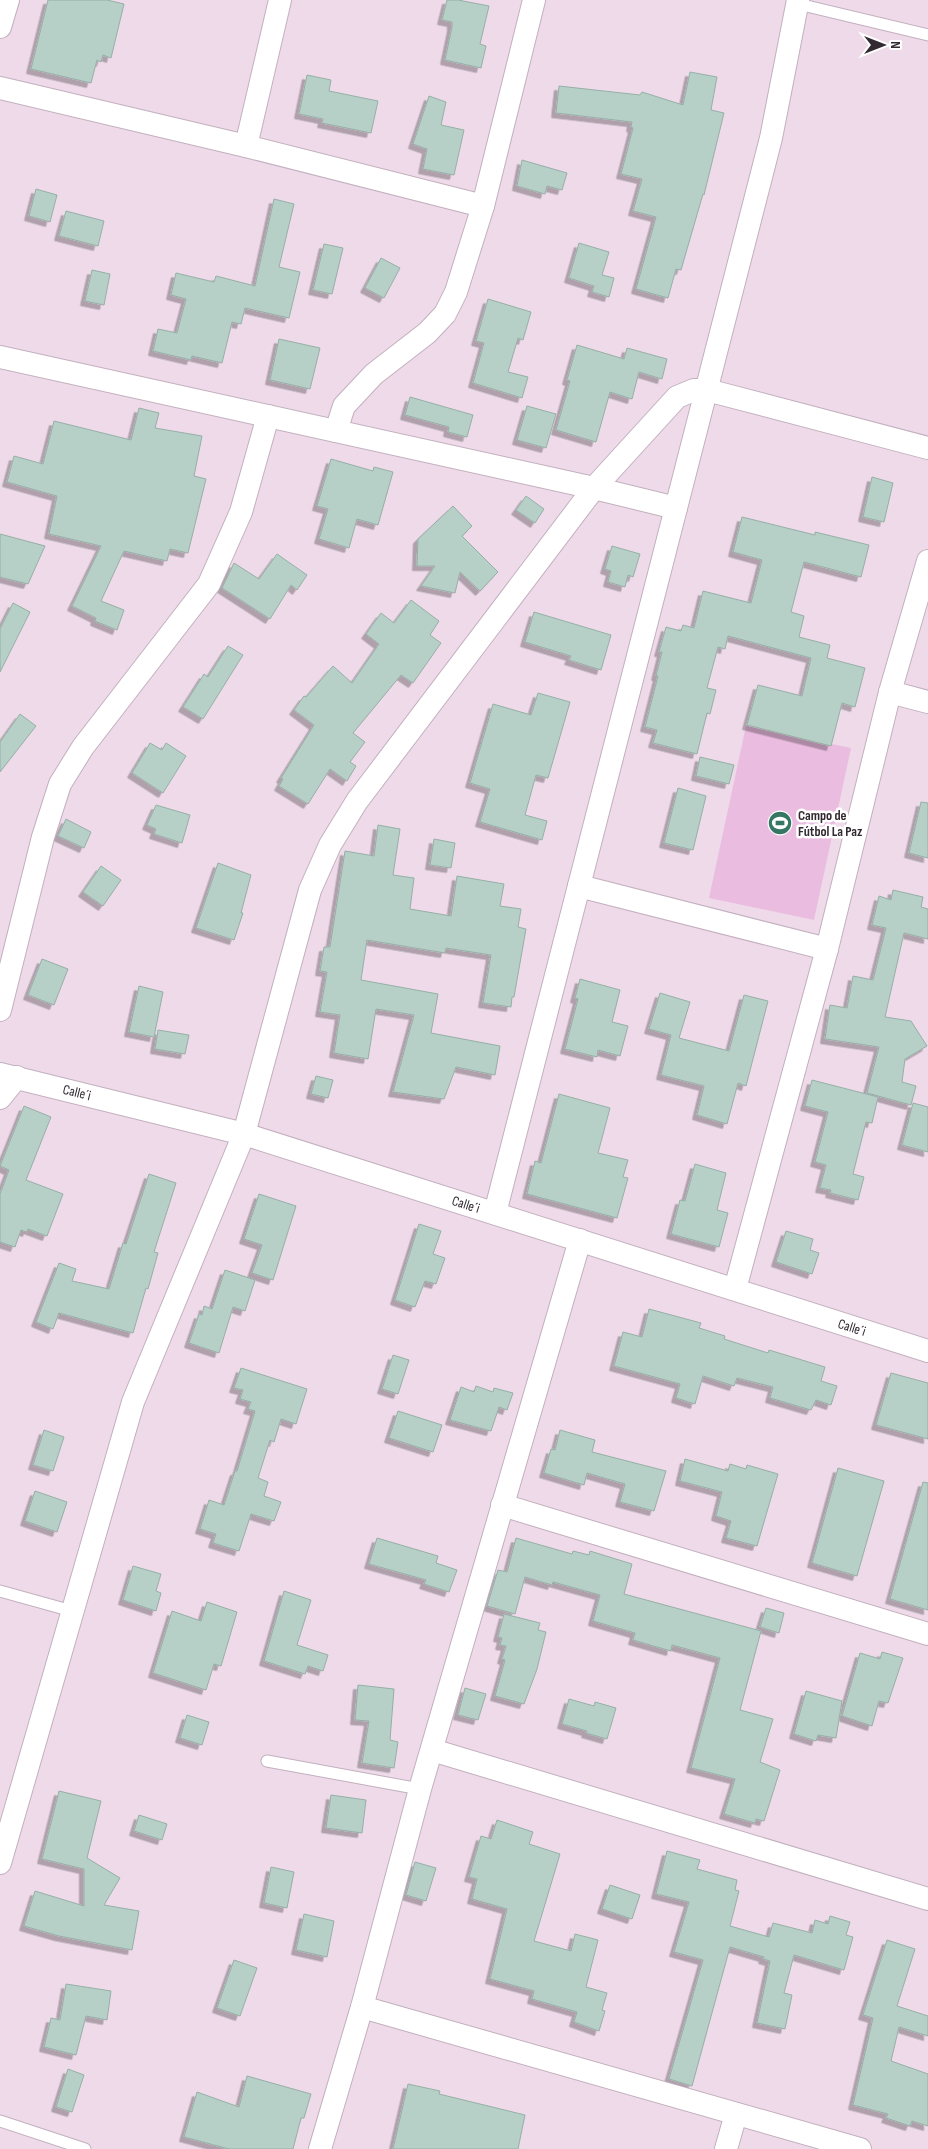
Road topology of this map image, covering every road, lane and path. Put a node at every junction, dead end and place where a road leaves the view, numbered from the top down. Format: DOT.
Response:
graph roads {
  1 [pos="8,0"];
  2 [pos="280,0"];
  3 [pos="534,0"];
  4 [pos="798,2"];
  5 [pos="0,27"];
  6 [pos="928,35"];
  7 [pos="0,88"];
  8 [pos="246,146"];
  9 [pos="483,206"];
  10 [pos="0,357"];
  11 [pos="707,390"];
  12 [pos="268,416"];
  13 [pos="336,431"];
  14 [pos="928,448"];
  15 [pos="594,488"];
  16 [pos="676,508"];
  17 [pos="928,561"];
  18 [pos="890,692"];
  19 [pos="928,702"];
  20 [pos="579,886"];
  21 [pos="827,949"];
  22 [pos="0,1010"];
  23 [pos="8,1076"];
  24 [pos="0,1098"];
  25 [pos="244,1134"];
  26 [pos="495,1213"];
  27 [pos="580,1240"];
  28 [pos="735,1289"];
  29 [pos="928,1351"];
  30 [pos="502,1505"];
  31 [pos="0,1591"];
  32 [pos="72,1611"];
  33 [pos="928,1634"];
  34 [pos="432,1750"];
  35 [pos="267,1761"];
  36 [pos="420,1789"];
  37 [pos="0,1863"];
  38 [pos="928,1899"];
  39 [pos="362,2007"];
  40 [pos="736,2114"];
  41 [pos="0,2121"];
  42 [pos="85,2149"];
  43 [pos="320,2149"];
  44 [pos="726,2149"];
  45 [pos="860,2149"];
  1 -- 5 [label="street"];
  2 -- 8 [label="street"];
  3 -- 9 [label="street"];
  4 -- 6 [label="lane"];
  4 -- 11 [label="street"];
  7 -- 8 [label="street"];
  8 -- 9 [label="street"];
  9 -- 13 [label="street"];
  10 -- 12 [label="street"];
  11 -- 14 [label="street"];
  11 -- 15 [label="street"];
  11 -- 16 [label="street"];
  12 -- 13 [label="street"];
  12 -- 22 [label="street"];
  13 -- 15 [label="street"];
  15 -- 16 [label="street"];
  15 -- 25 [label="street"];
  16 -- 20 [label="street"];
  17 -- 18 [label="street"];
  18 -- 19 [label="street"];
  18 -- 21 [label="street"];
  20 -- 21 [label="street"];
  20 -- 26 [label="street"];
  21 -- 28 [label="street"];
  23 -- 24 [label="street"];
  23 -- 25 [label="street, Calle´i"];
  25 -- 26 [label="street, Calle´i"];
  25 -- 32 [label="street"];
  26 -- 27 [label="street, Calle´i"];
  27 -- 28 [label="street, Calle´i"];
  27 -- 30 [label="street"];
  28 -- 29 [label="street, Calle´i"];
  30 -- 33 [label="street"];
  30 -- 34 [label="street"];
  31 -- 32 [label="lane"];
  32 -- 37 [label="street"];
  34 -- 36 [label="street"];
  34 -- 38 [label="street"];
  35 -- 36 [label="lane"];
  36 -- 39 [label="street"];
  39 -- 40 [label="street"];
  39 -- 43 [label="street"];
  40 -- 44 [label="street"];
  40 -- 45 [label="street"];
  41 -- 42 [label="lane"];
}
